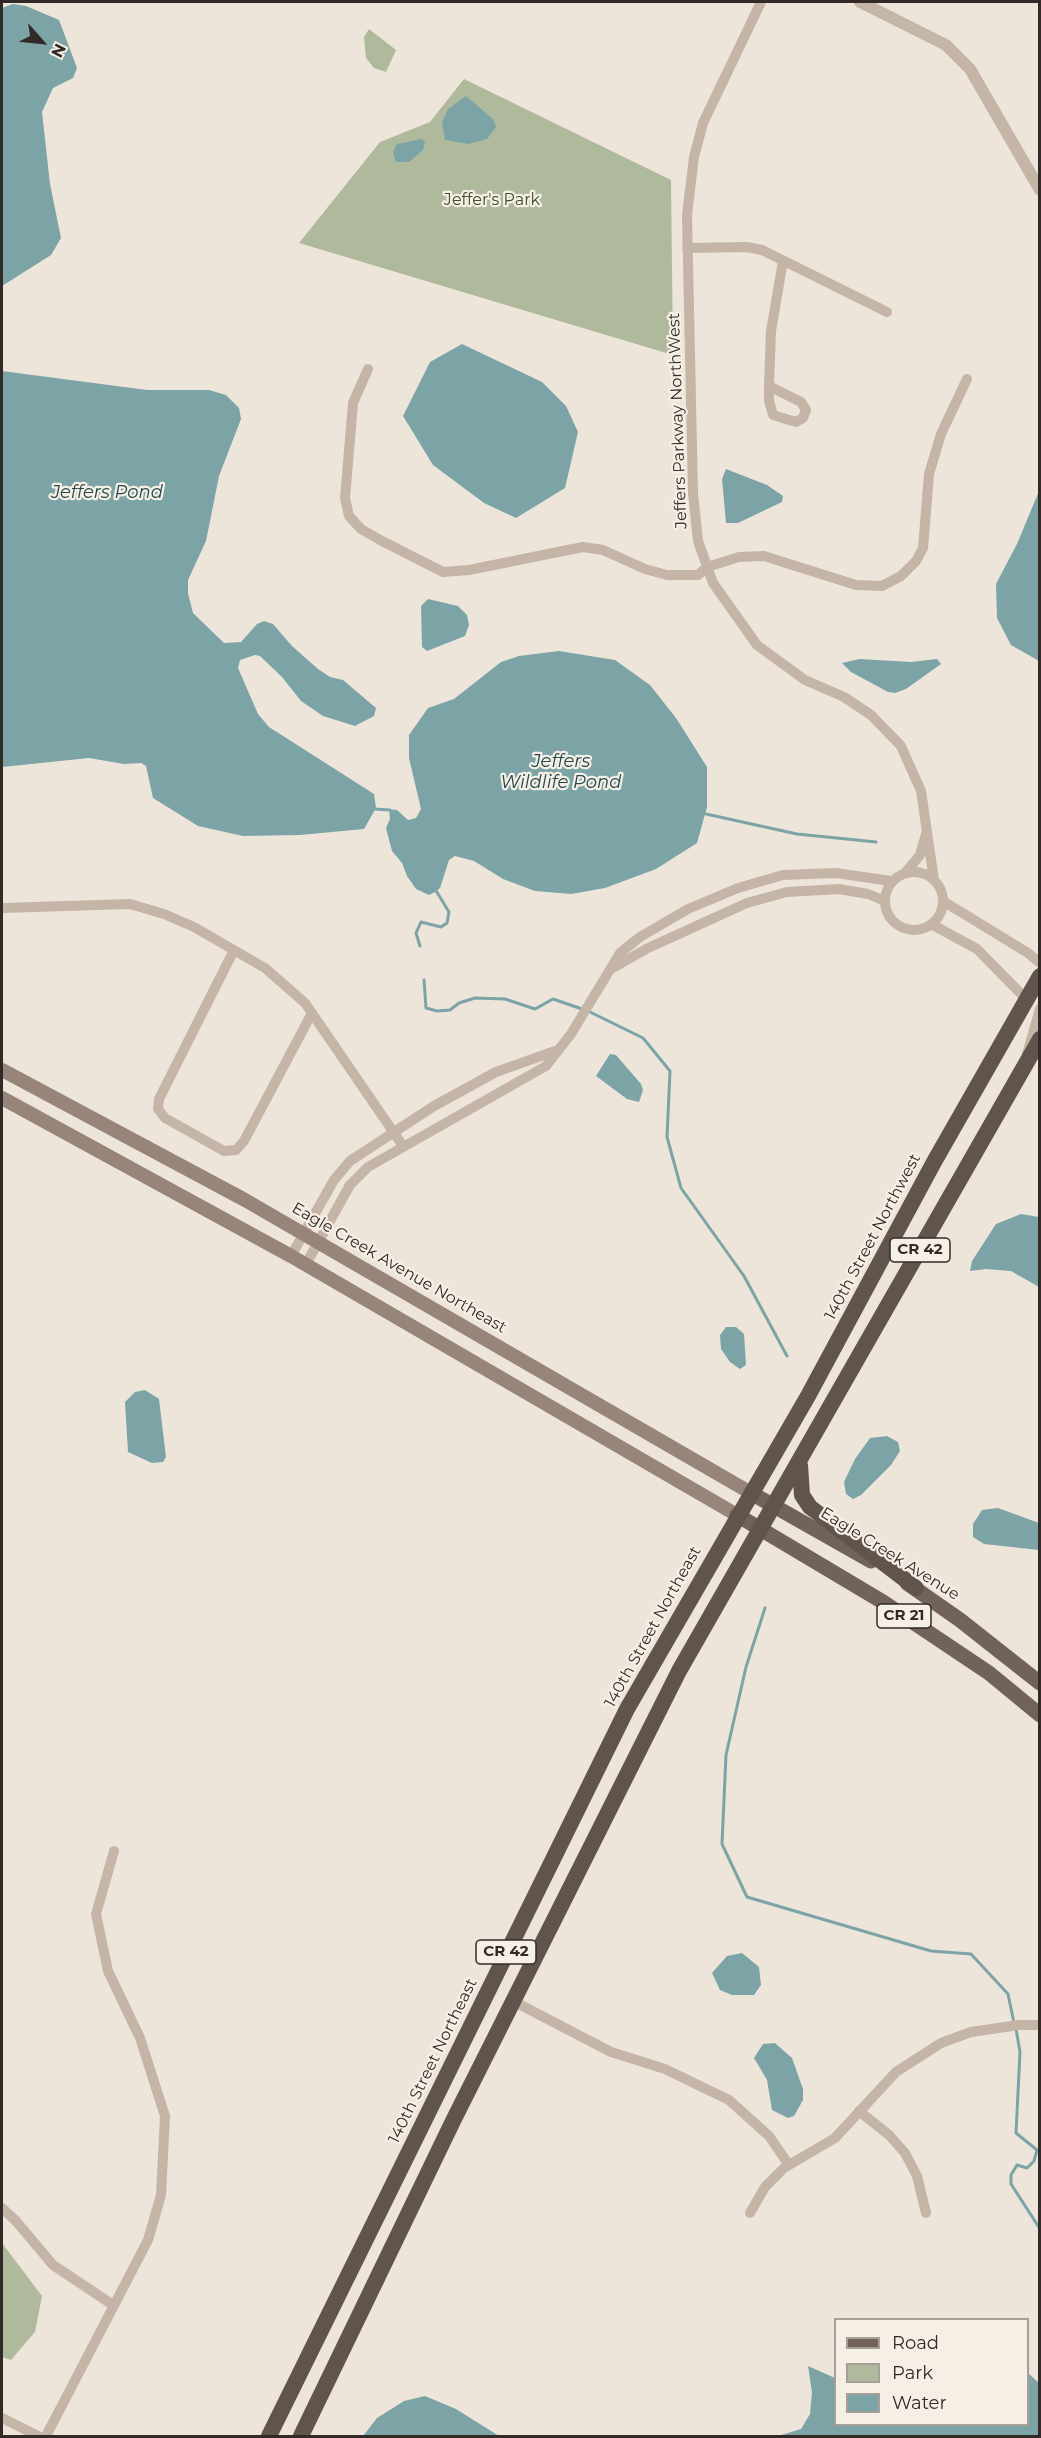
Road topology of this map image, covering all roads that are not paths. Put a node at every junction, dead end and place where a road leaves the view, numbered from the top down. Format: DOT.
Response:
graph roads {
  1 [pos="761,2"];
  2 [pos="860,2"];
  3 [pos="1040,190"];
  4 [pos="687,248"];
  5 [pos="783,261"];
  6 [pos="887,312"];
  7 [pos="368,369"];
  8 [pos="967,379"];
  9 [pos="769,386"];
  10 [pos="707,567"];
  11 [pos="927,828"];
  12 [pos="906,873"];
  13 [pos="934,880"];
  14 [pos="891,881"];
  15 [pos="885,901"];
  16 [pos="943,901"];
  17 [pos="2,908"];
  18 [pos="931,924"];
  19 [pos="234,950"];
  20 [pos="1040,963"];
  21 [pos="611,969"];
  22 [pos="1040,976"];
  23 [pos="1034,1005"];
  24 [pos="312,1012"];
  25 [pos="1040,1039"];
  26 [pos="555,1051"];
  27 [pos="1023,1068"];
  28 [pos="2,1070"];
  29 [pos="2,1098"];
  30 [pos="392,1131"];
  31 [pos="403,1146"];
  32 [pos="303,1233"];
  33 [pos="318,1241"];
  34 [pos="291,1256"];
  35 [pos="306,1264"];
  36 [pos="800,1461"];
  37 [pos="751,1492"];
  38 [pos="774,1506"];
  39 [pos="737,1515"];
  40 [pos="760,1529"];
  41 [pos="916,1588"];
  42 [pos="1040,1683"];
  43 [pos="1040,1715"];
  44 [pos="114,1851"];
  45 [pos="513,2001"];
  46 [pos="1040,2025"];
  47 [pos="859,2111"];
  48 [pos="789,2165"];
  49 [pos="2,2208"];
  50 [pos="750,2213"];
  51 [pos="926,2213"];
  52 [pos="113,2305"];
  53 [pos="2,2418"];
  54 [pos="38,2436"];
  55 [pos="46,2436"];
  56 [pos="269,2436"];
  57 [pos="301,2436"];
  1 -- 4 [label="street, Jeffers Parkway NorthWest"];
  2 -- 3 [label="street"];
  4 -- 5 [label="street"];
  4 -- 10 [label="street, Jeffers Parkway NorthWest"];
  5 -- 6 [label="street"];
  5 -- 9 [label="street"];
  7 -- 10 [label="street"];
  8 -- 10 [label="street"];
  10 -- 11 [label="street, Jeffers Parkway NorthWest"];
  11 -- 12 [label="street, Jeffers Parkway NorthWest"];
  11 -- 13 [label="street, Jeffers Parkway NorthWest"];
  12 -- 13 [label="street"];
  12 -- 14 [label="street"];
  13 -- 16 [label="street"];
  14 -- 15 [label="street"];
  14 -- 21 [label="street"];
  15 -- 18 [label="street"];
  15 -- 21 [label="street"];
  16 -- 18 [label="street"];
  16 -- 20 [label="street"];
  17 -- 19 [label="street"];
  18 -- 23 [label="street"];
  19 -- 24 [label="street"];
  19 -- 24 [label="street"];
  21 -- 26 [label="street"];
  22 -- 23 [label="highway, 140th Street Northwest / CR 42"];
  23 -- 27 [label="street"];
  23 -- 37 [label="highway, 140th Street Northwest / CR 42"];
  24 -- 30 [label="street"];
  25 -- 27 [label="highway, CR 42"];
  26 -- 30 [label="street"];
  26 -- 31 [label="street"];
  27 -- 36 [label="highway, CR 42"];
  28 -- 32 [label="main road, Eagle Creek Avenue Northeast / CR 21"];
  29 -- 34 [label="main road, CR 21"];
  30 -- 31 [label="street"];
  30 -- 32 [label="street"];
  31 -- 33 [label="street"];
  32 -- 33 [label="main road, Eagle Creek Avenue Northeast / CR 21"];
  32 -- 34 [label="street"];
  33 -- 35 [label="street"];
  33 -- 37 [label="main road, Eagle Creek Avenue Northeast / CR 21"];
  34 -- 35 [label="main road, CR 21"];
  35 -- 39 [label="main road, CR 21"];
  36 -- 38 [label="highway, CR 42"];
  36 -- 41 [label="highway"];
  37 -- 38 [label="main road, Eagle Creek Avenue Northeast / CR 21"];
  37 -- 39 [label="highway, 140th Street Northwest / CR 42"];
  38 -- 40 [label="highway, CR 42"];
  38 -- 41 [label="main road, Eagle Creek Avenue / CR 21"];
  39 -- 40 [label="main road, CR 21"];
  39 -- 56 [label="highway, 140th Street Northeast / CR 42"];
  40 -- 43 [label="main road, CR 21"];
  40 -- 45 [label="highway, CR 42"];
  41 -- 42 [label="main road, Eagle Creek Avenue / CR 21"];
  44 -- 52 [label="street"];
  45 -- 48 [label="street"];
  45 -- 57 [label="highway, CR 42"];
  46 -- 47 [label="street"];
  47 -- 48 [label="street"];
  47 -- 51 [label="street"];
  48 -- 50 [label="street"];
  49 -- 52 [label="street"];
  52 -- 55 [label="street"];
  53 -- 54 [label="street"];
}
